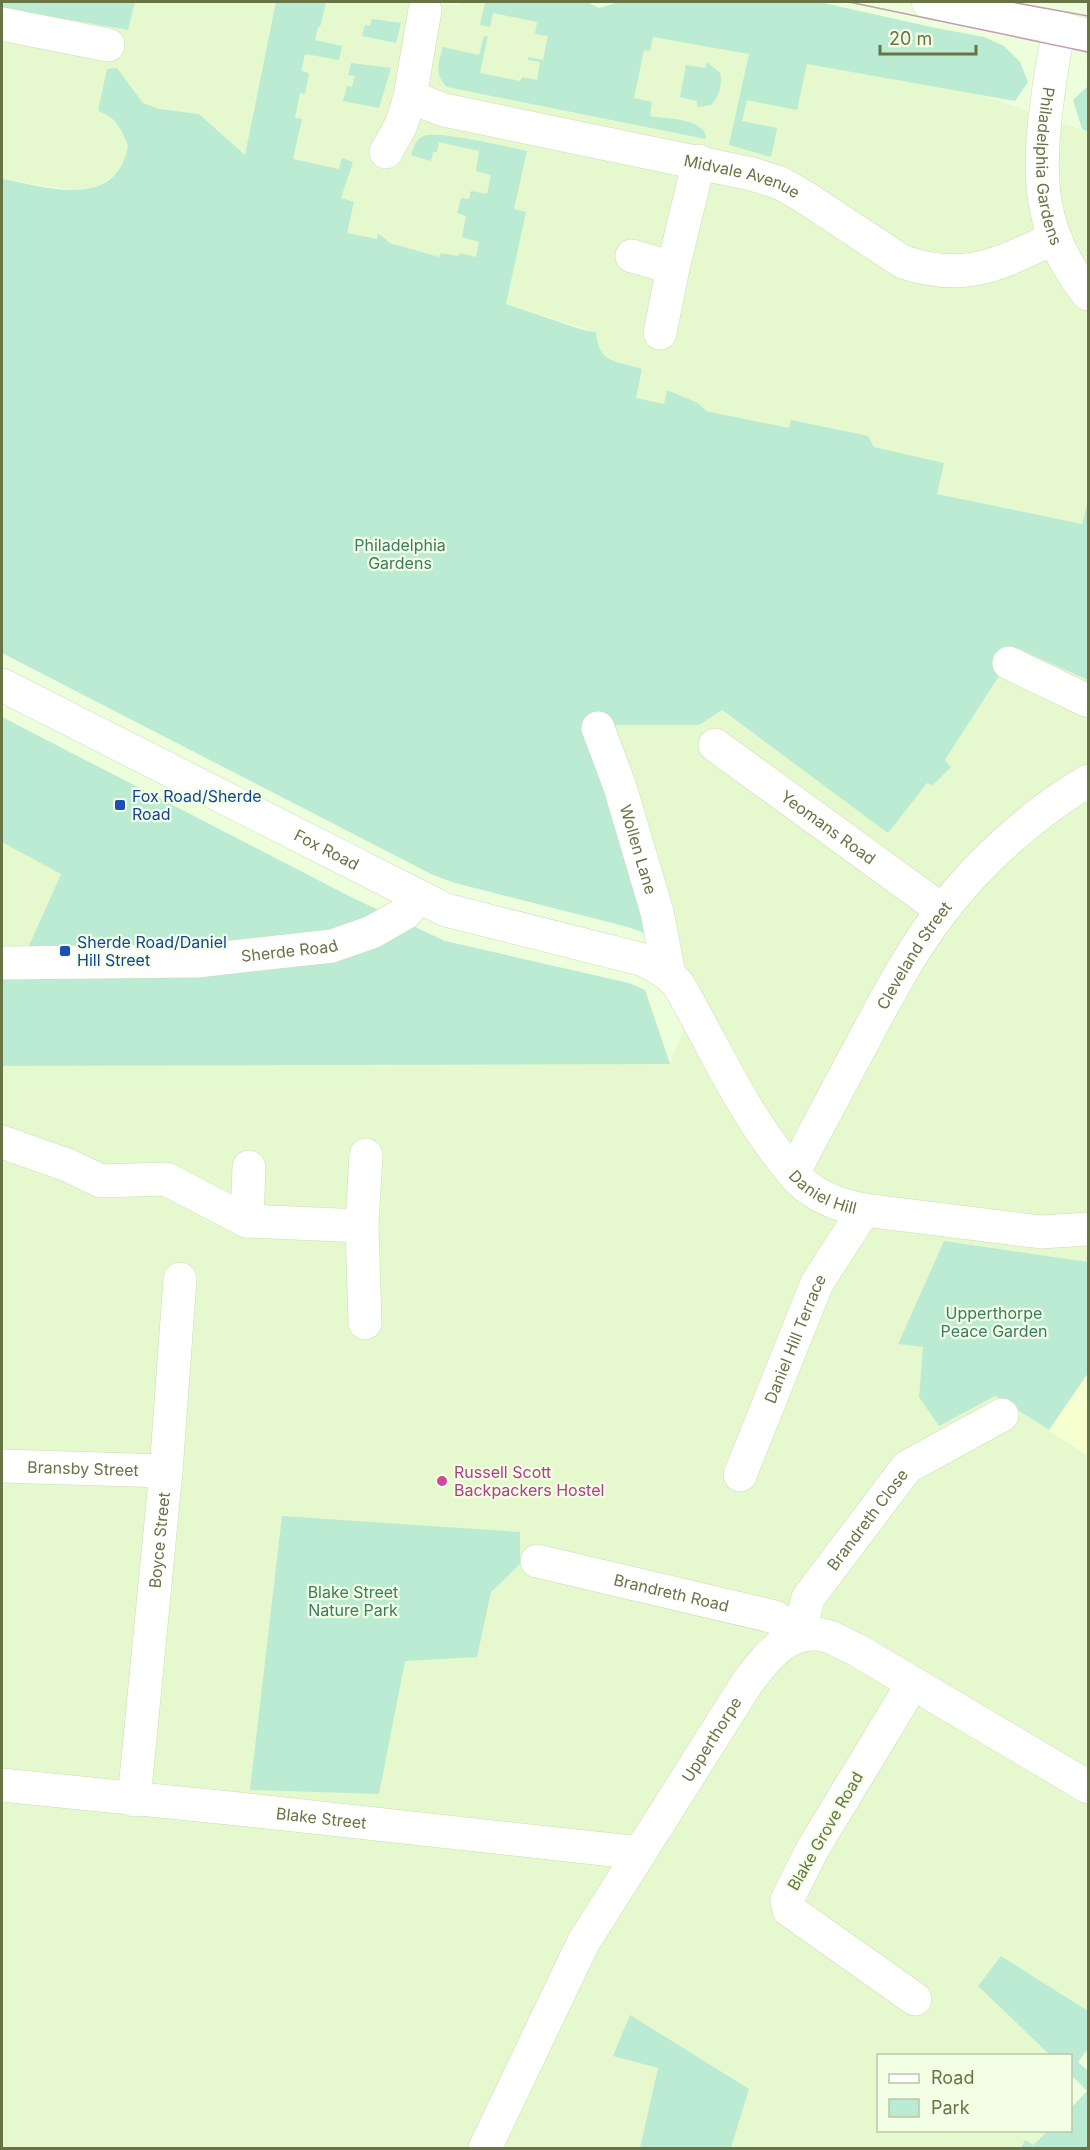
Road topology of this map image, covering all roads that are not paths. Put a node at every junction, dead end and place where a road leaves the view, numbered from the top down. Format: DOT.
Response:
graph roads {
  1 [pos="928,2"];
  2 [pos="425,10"];
  3 [pos="2,24"];
  4 [pos="1074,32"];
  5 [pos="108,45"];
  6 [pos="410,97"];
  7 [pos="386,152"];
  8 [pos="699,161"];
  9 [pos="1055,238"];
  10 [pos="632,256"];
  11 [pos="673,268"];
  12 [pos="1089,294"];
  13 [pos="660,333"];
  14 [pos="1009,663"];
  15 [pos="2,685"];
  16 [pos="1089,701"];
  17 [pos="598,728"];
  18 [pos="715,745"];
  19 [pos="1089,781"];
  20 [pos="420,897"];
  21 [pos="942,910"];
  22 [pos="2,963"];
  23 [pos="669,974"];
  24 [pos="2,1142"];
  25 [pos="366,1155"];
  26 [pos="249,1167"];
  27 [pos="793,1173"];
  28 [pos="864,1210"];
  29 [pos="247,1221"];
  30 [pos="362,1226"];
  31 [pos="1089,1229"];
  32 [pos="180,1279"];
  33 [pos="365,1323"];
  34 [pos="1002,1415"];
  35 [pos="2,1467"];
  36 [pos="166,1471"];
  37 [pos="740,1474"];
  38 [pos="537,1561"];
  39 [pos="799,1635"];
  40 [pos="913,1683"];
  41 [pos="2,1785"];
  42 [pos="1089,1787"];
  43 [pos="134,1800"];
  44 [pos="640,1853"];
  45 [pos="915,1999"];
  46 [pos="485,2148"];
  1 -- 4 [label="street"];
  2 -- 6 [label="street"];
  3 -- 5 [label="street"];
  4 -- 9 [label="street, Philadelphia Gardens"];
  6 -- 7 [label="street"];
  6 -- 8 [label="street, Midvale Avenue"];
  8 -- 9 [label="street, Midvale Avenue"];
  8 -- 11 [label="street"];
  9 -- 12 [label="street, Philadelphia Gardens"];
  10 -- 11 [label="street"];
  11 -- 13 [label="street"];
  14 -- 16 [label="street"];
  15 -- 20 [label="street, Fox Road"];
  17 -- 23 [label="street, Wollen Lane"];
  18 -- 21 [label="street, Yeomans Road"];
  19 -- 21 [label="street, Cleveland Street"];
  20 -- 22 [label="street, Sherde Road"];
  20 -- 23 [label="street, Fox Road"];
  21 -- 27 [label="street, Cleveland Street"];
  23 -- 27 [label="street, Daniel Hill"];
  24 -- 29 [label="street"];
  25 -- 30 [label="street"];
  26 -- 29 [label="street"];
  27 -- 28 [label="street, Daniel Hill"];
  28 -- 31 [label="street, Daniel Hill"];
  28 -- 37 [label="street, Daniel Hill Terrace"];
  29 -- 30 [label="street"];
  30 -- 33 [label="street"];
  32 -- 36 [label="street, Boyce Street"];
  34 -- 39 [label="street, Brandreth Close"];
  35 -- 36 [label="street, Bransby Street"];
  36 -- 43 [label="street, Boyce Street"];
  38 -- 39 [label="street, Brandreth Road"];
  39 -- 40 [label="street"];
  39 -- 44 [label="street, Upperthorpe"];
  40 -- 42 [label="street"];
  40 -- 45 [label="street, Blake Grove Road"];
  41 -- 43 [label="street, Blake Street"];
  43 -- 44 [label="street, Blake Street"];
  44 -- 46 [label="street, Upperthorpe"];
}
